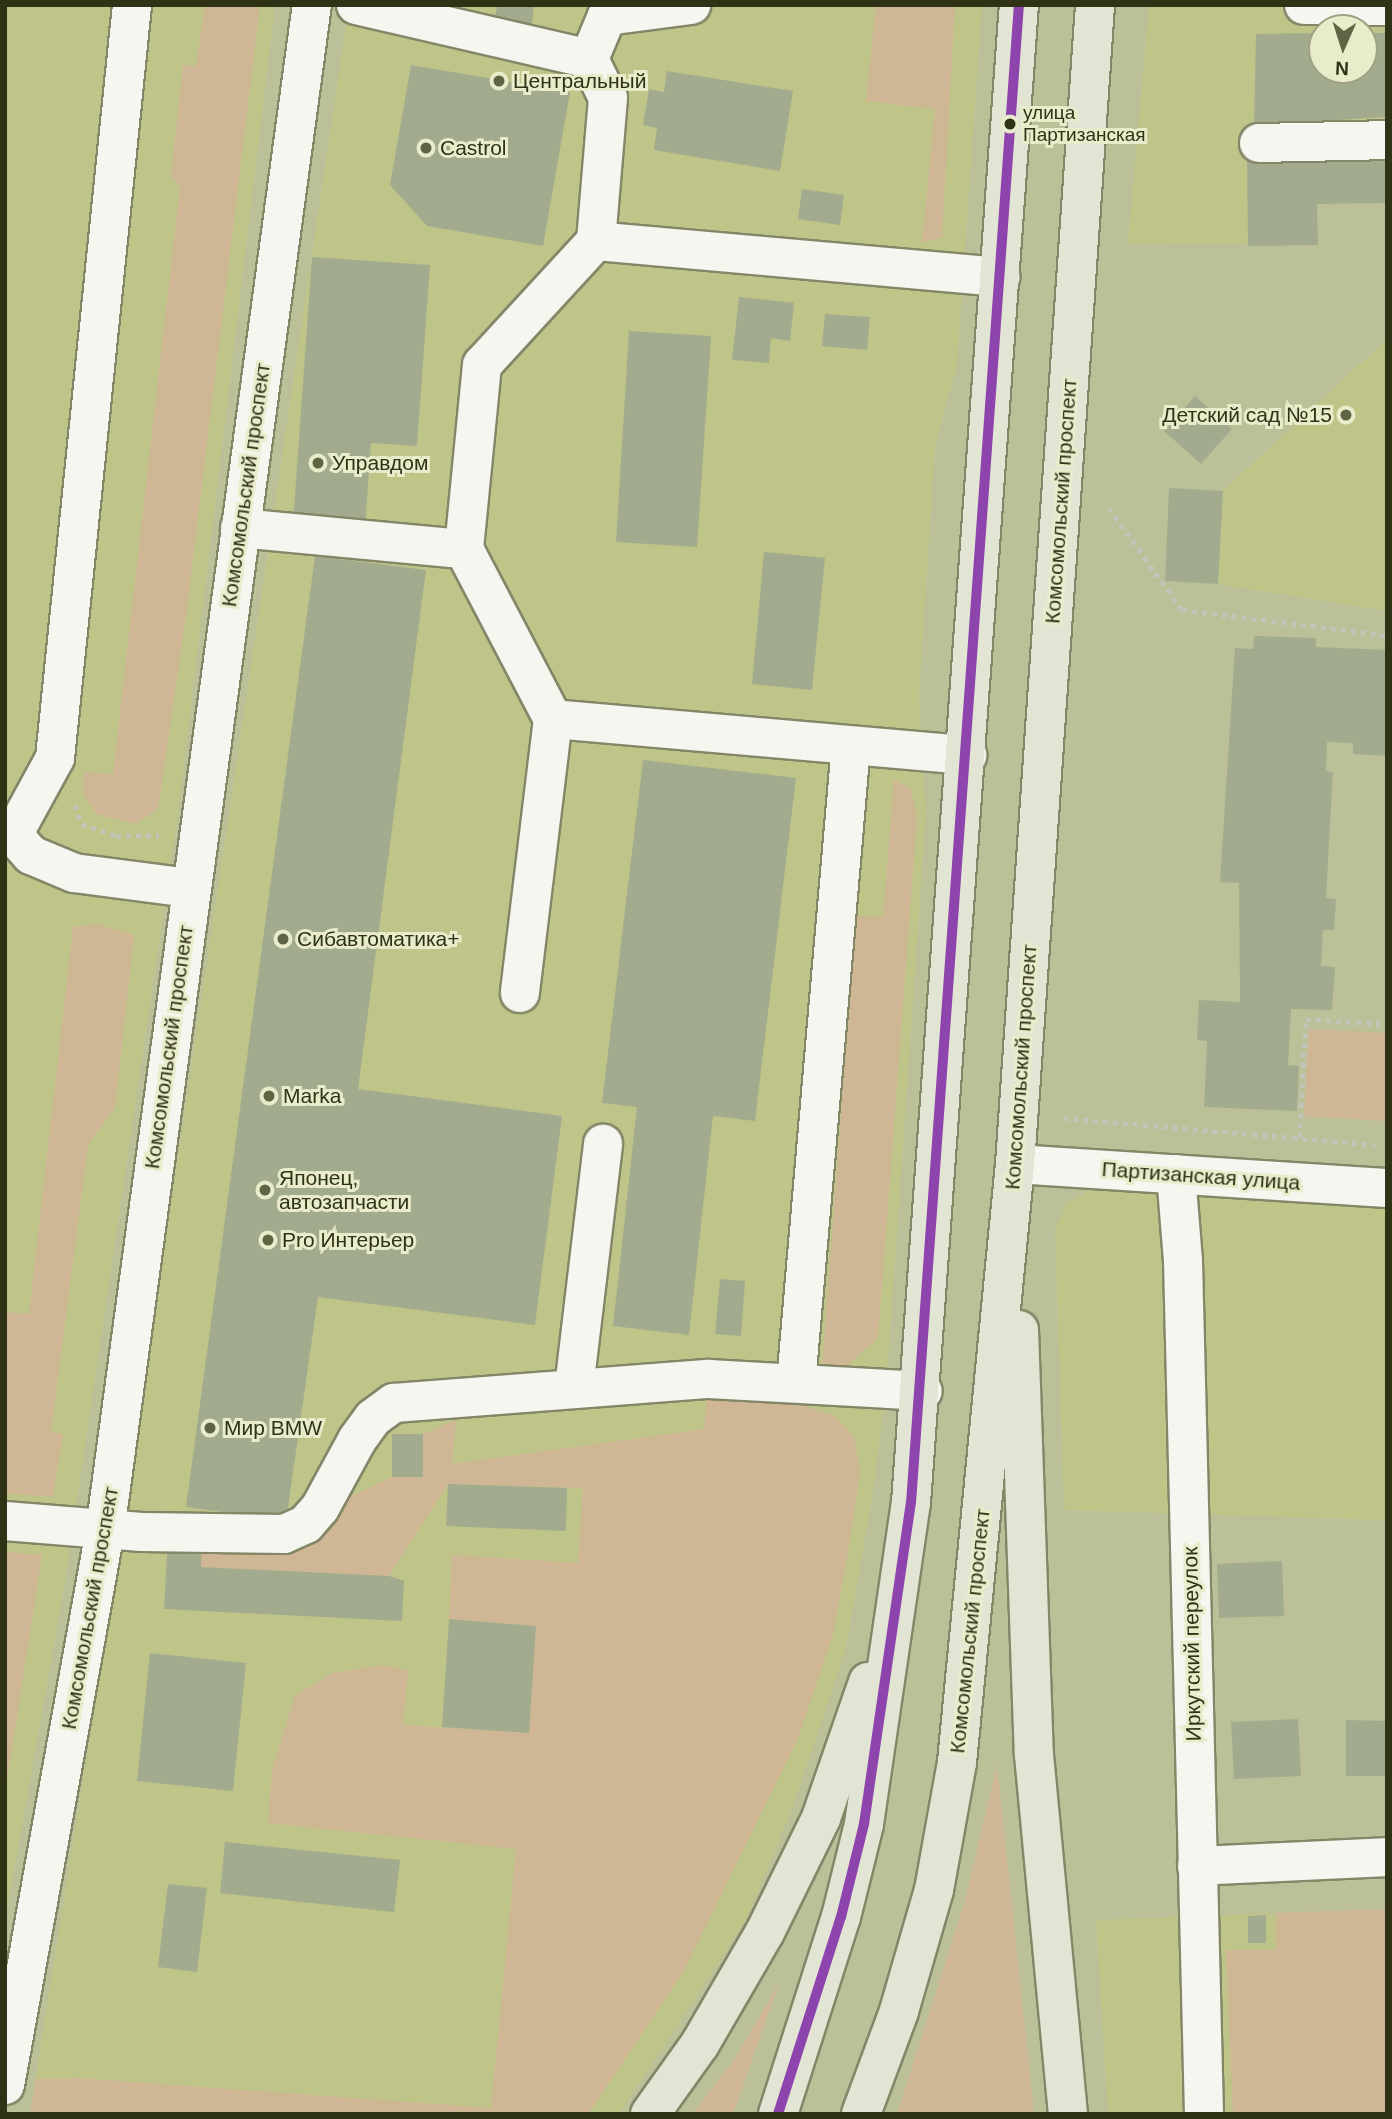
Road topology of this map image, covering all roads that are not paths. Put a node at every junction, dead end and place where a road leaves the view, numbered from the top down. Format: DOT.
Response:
graph roads {
  1 [pos="132,5"];
  2 [pos="312,5"];
  3 [pos="356,5"];
  4 [pos="691,5"];
  5 [pos="1019,5"];
  6 [pos="1096,5"];
  7 [pos="1304,5"];
  8 [pos="1387,6"];
  9 [pos="602,11"];
  10 [pos="589,59"];
  11 [pos="1387,140"];
  12 [pos="1259,143"];
  13 [pos="596,241"];
  14 [pos="1000,277"];
  15 [pos="240,528"];
  16 [pos="464,549"];
  17 [pos="553,719"];
  18 [pos="851,746"];
  19 [pos="967,755"];
  20 [pos="9,831"];
  21 [pos="190,888"];
  22 [pos="520,993"];
  23 [pos="603,1143"];
  24 [pos="1014,1171"];
  25 [pos="1176,1174"];
  26 [pos="1387,1188"];
  27 [pos="796,1382"];
  28 [pos="574,1388"];
  29 [pos="923,1391"];
  30 [pos="911,1503"];
  31 [pos="5,1521"];
  32 [pos="104,1531"];
  33 [pos="1387,1857"];
  34 [pos="1197,1866"];
  35 [pos="20,1927"];
  36 [pos="7,2067"];
  37 [pos="650,2114"];
  38 [pos="778,2114"];
  39 [pos="861,2114"];
  40 [pos="1068,2114"];
  41 [pos="1204,2114"];
  1 -- 20 [label="street"];
  2 -- 15 [label="street, Комсомольский проспект"];
  3 -- 10 [label="street"];
  4 -- 9 [label="street"];
  5 -- 14 [label="main road"];
  6 -- 24 [label="main road, Комсомольский проспект"];
  7 -- 8 [label="street"];
  9 -- 10 [label="street"];
  10 -- 13 [label="street"];
  11 -- 12 [label="street"];
  13 -- 14 [label="street"];
  13 -- 16 [label="street"];
  14 -- 19 [label="main road"];
  15 -- 16 [label="street"];
  15 -- 21 [label="street, Комсомольский проспект"];
  16 -- 17 [label="street"];
  17 -- 18 [label="street"];
  17 -- 22 [label="street"];
  18 -- 19 [label="street"];
  18 -- 27 [label="street"];
  19 -- 29 [label="main road"];
  20 -- 21 [label="street"];
  21 -- 32 [label="street, Комсомольский проспект"];
  23 -- 28 [label="street"];
  24 -- 25 [label="street, Партизанская улица"];
  24 -- 39 [label="main road, Комсомольский проспект"];
  24 -- 40 [label="main road"];
  25 -- 26 [label="street, Партизанская улица"];
  25 -- 34 [label="street, Иркутский переулок"];
  27 -- 28 [label="street"];
  27 -- 29 [label="street"];
  28 -- 32 [label="street"];
  29 -- 30 [label="main road"];
  30 -- 37 [label="main road"];
  30 -- 38 [label="main road"];
  31 -- 32 [label="street"];
  32 -- 35 [label="street, Комсомольский проспект"];
  33 -- 34 [label="street"];
  34 -- 41 [label="street, Иркутский переулок"];
  35 -- 36 [label="street, Комсомольский проспект"];
}
